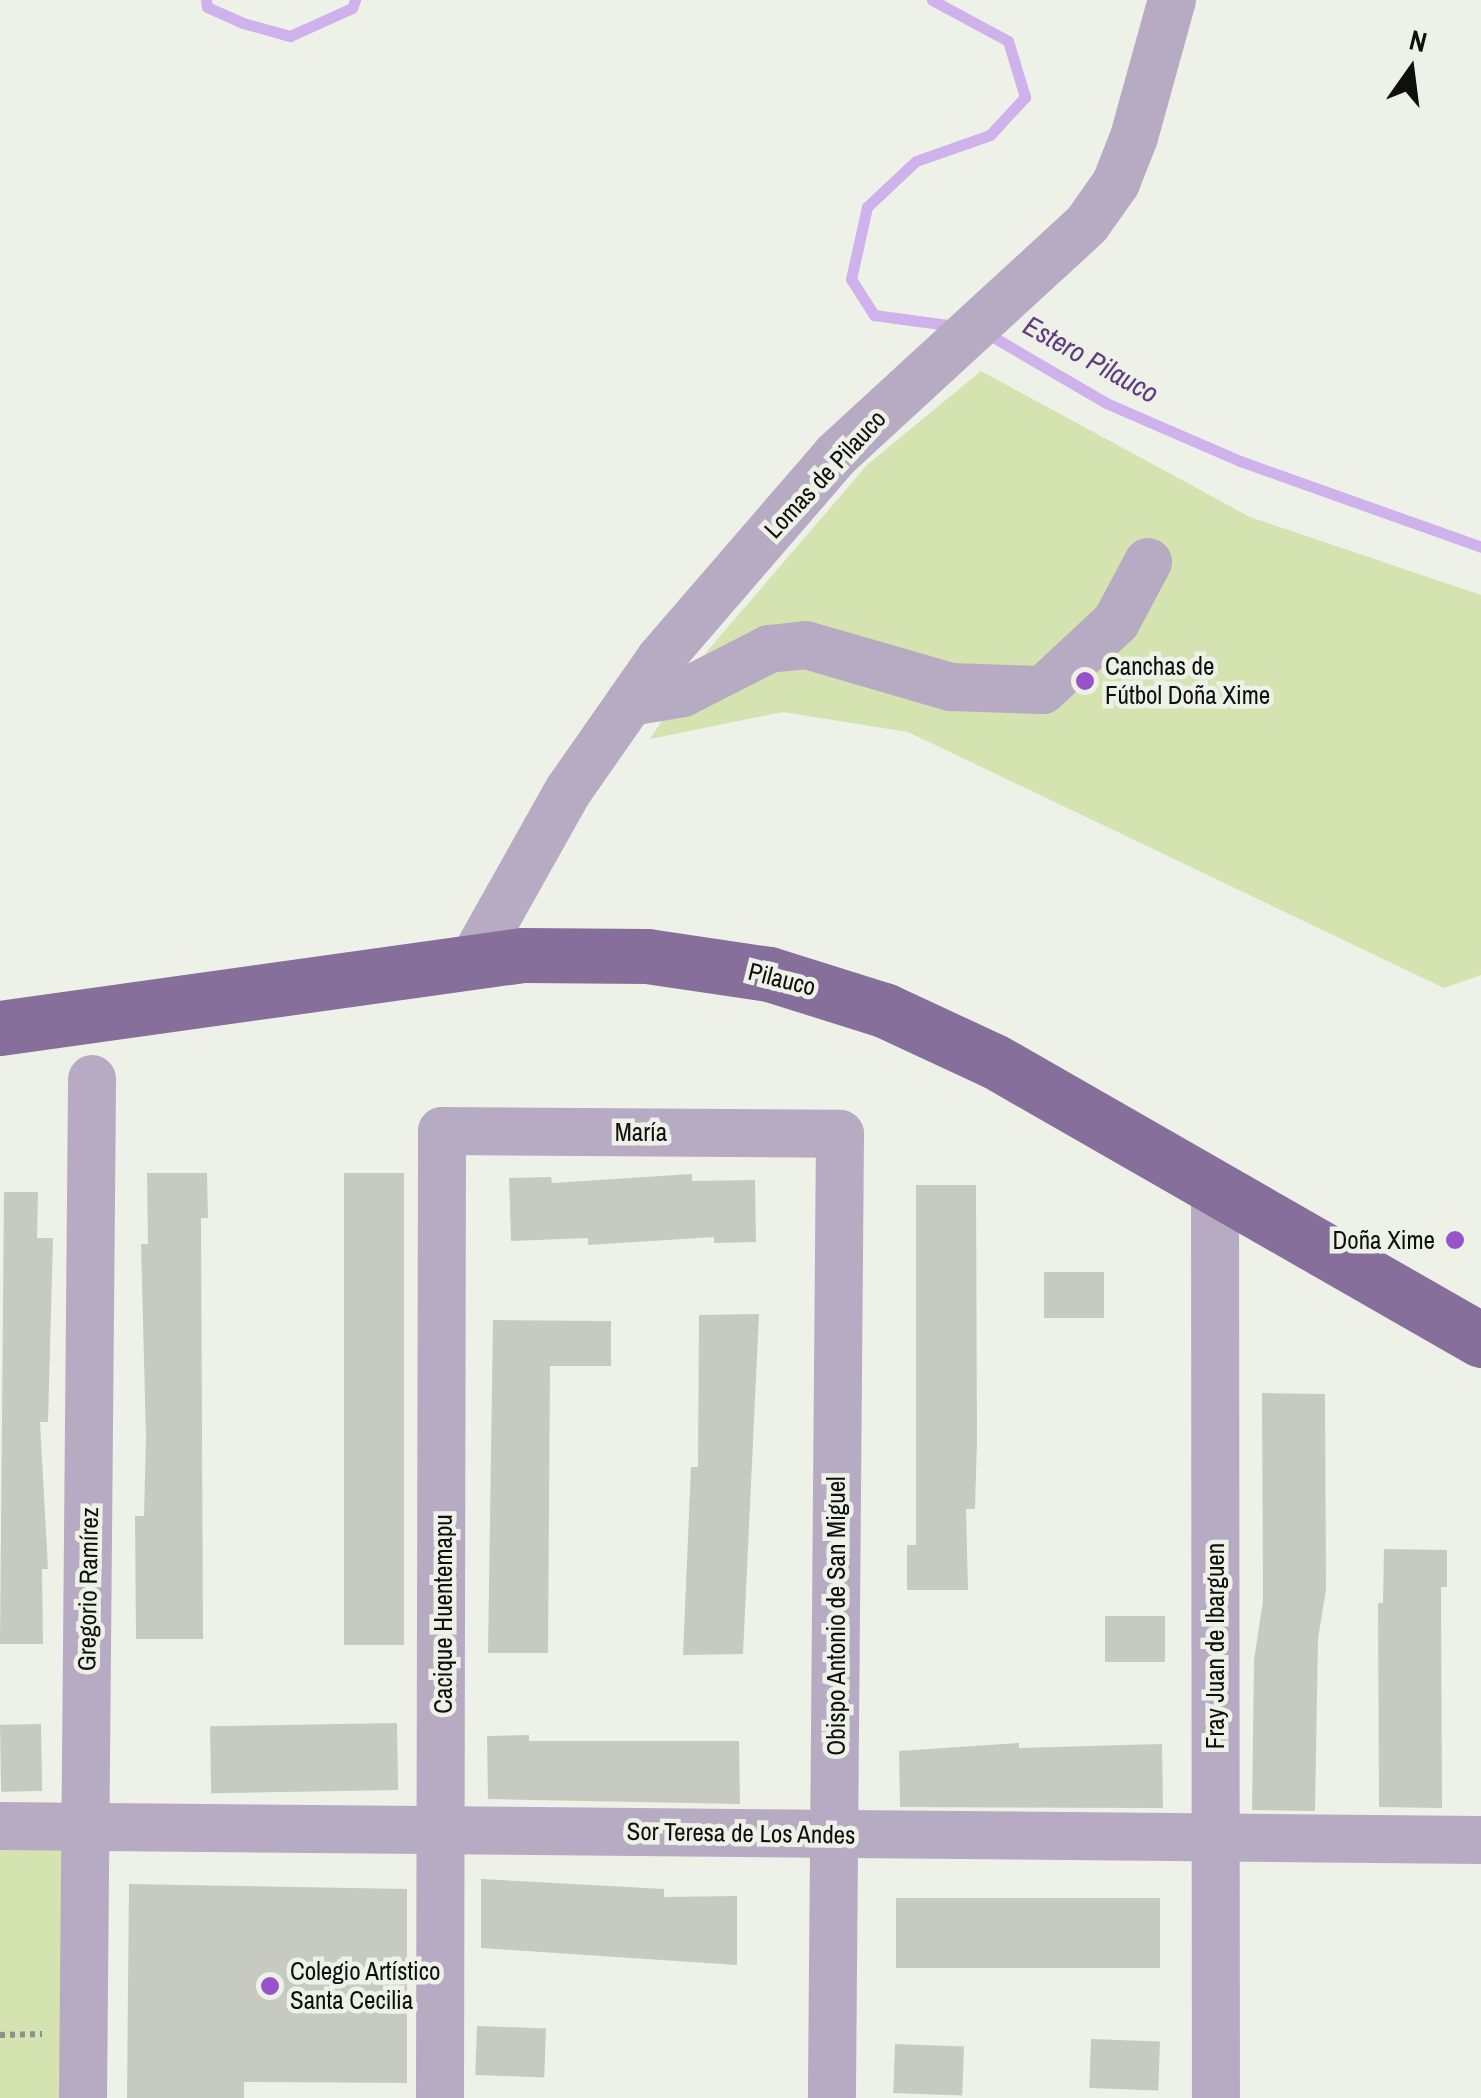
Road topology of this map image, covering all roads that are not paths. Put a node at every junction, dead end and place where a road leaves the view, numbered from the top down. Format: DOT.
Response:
graph roads {
  1 [pos="1172,0"];
  2 [pos="1148,562"];
  3 [pos="630,702"];
  4 [pos="472,962"];
  5 [pos="0,1028"];
  6 [pos="92,1080"];
  7 [pos="442,1131"];
  8 [pos="840,1134"];
  9 [pos="1216,1194"];
  10 [pos="1481,1340"];
  11 [pos="0,1826"];
  12 [pos="86,1828"];
  13 [pos="444,1830"];
  14 [pos="834,1834"];
  15 [pos="1215,1838"];
  16 [pos="1481,1840"];
  17 [pos="83,2098"];
  18 [pos="440,2098"];
  19 [pos="832,2098"];
  20 [pos="1216,2098"];
  1 -- 3 [label="street, Lomas de Pilauco"];
  2 -- 3 [label="street"];
  3 -- 4 [label="street, Lomas de Pilauco"];
  4 -- 5 [label="main road, Pilauco"];
  4 -- 9 [label="main road, Pilauco"];
  6 -- 12 [label="street, Gregorio Ramírez"];
  7 -- 8 [label="street, María"];
  7 -- 13 [label="street, Cacique Huentemapu"];
  8 -- 14 [label="street, Obispo Antonio de San Miguel"];
  9 -- 10 [label="main road, Pilauco"];
  9 -- 15 [label="street, Fray Juan de Ibarguen"];
  11 -- 12 [label="street, Sor Teresa de Los Andes"];
  12 -- 13 [label="street, Sor Teresa de Los Andes"];
  12 -- 17 [label="street, Gregorio Ramírez"];
  13 -- 14 [label="street, Sor Teresa de Los Andes"];
  13 -- 18 [label="street, Cacique Huentemapu"];
  14 -- 15 [label="street, Sor Teresa de Los Andes"];
  14 -- 19 [label="street, Obispo Antonio de San Miguel"];
  15 -- 16 [label="street, Sor Teresa de Los Andes"];
  15 -- 20 [label="street, Fray Juan de Ibarguen"];
}
